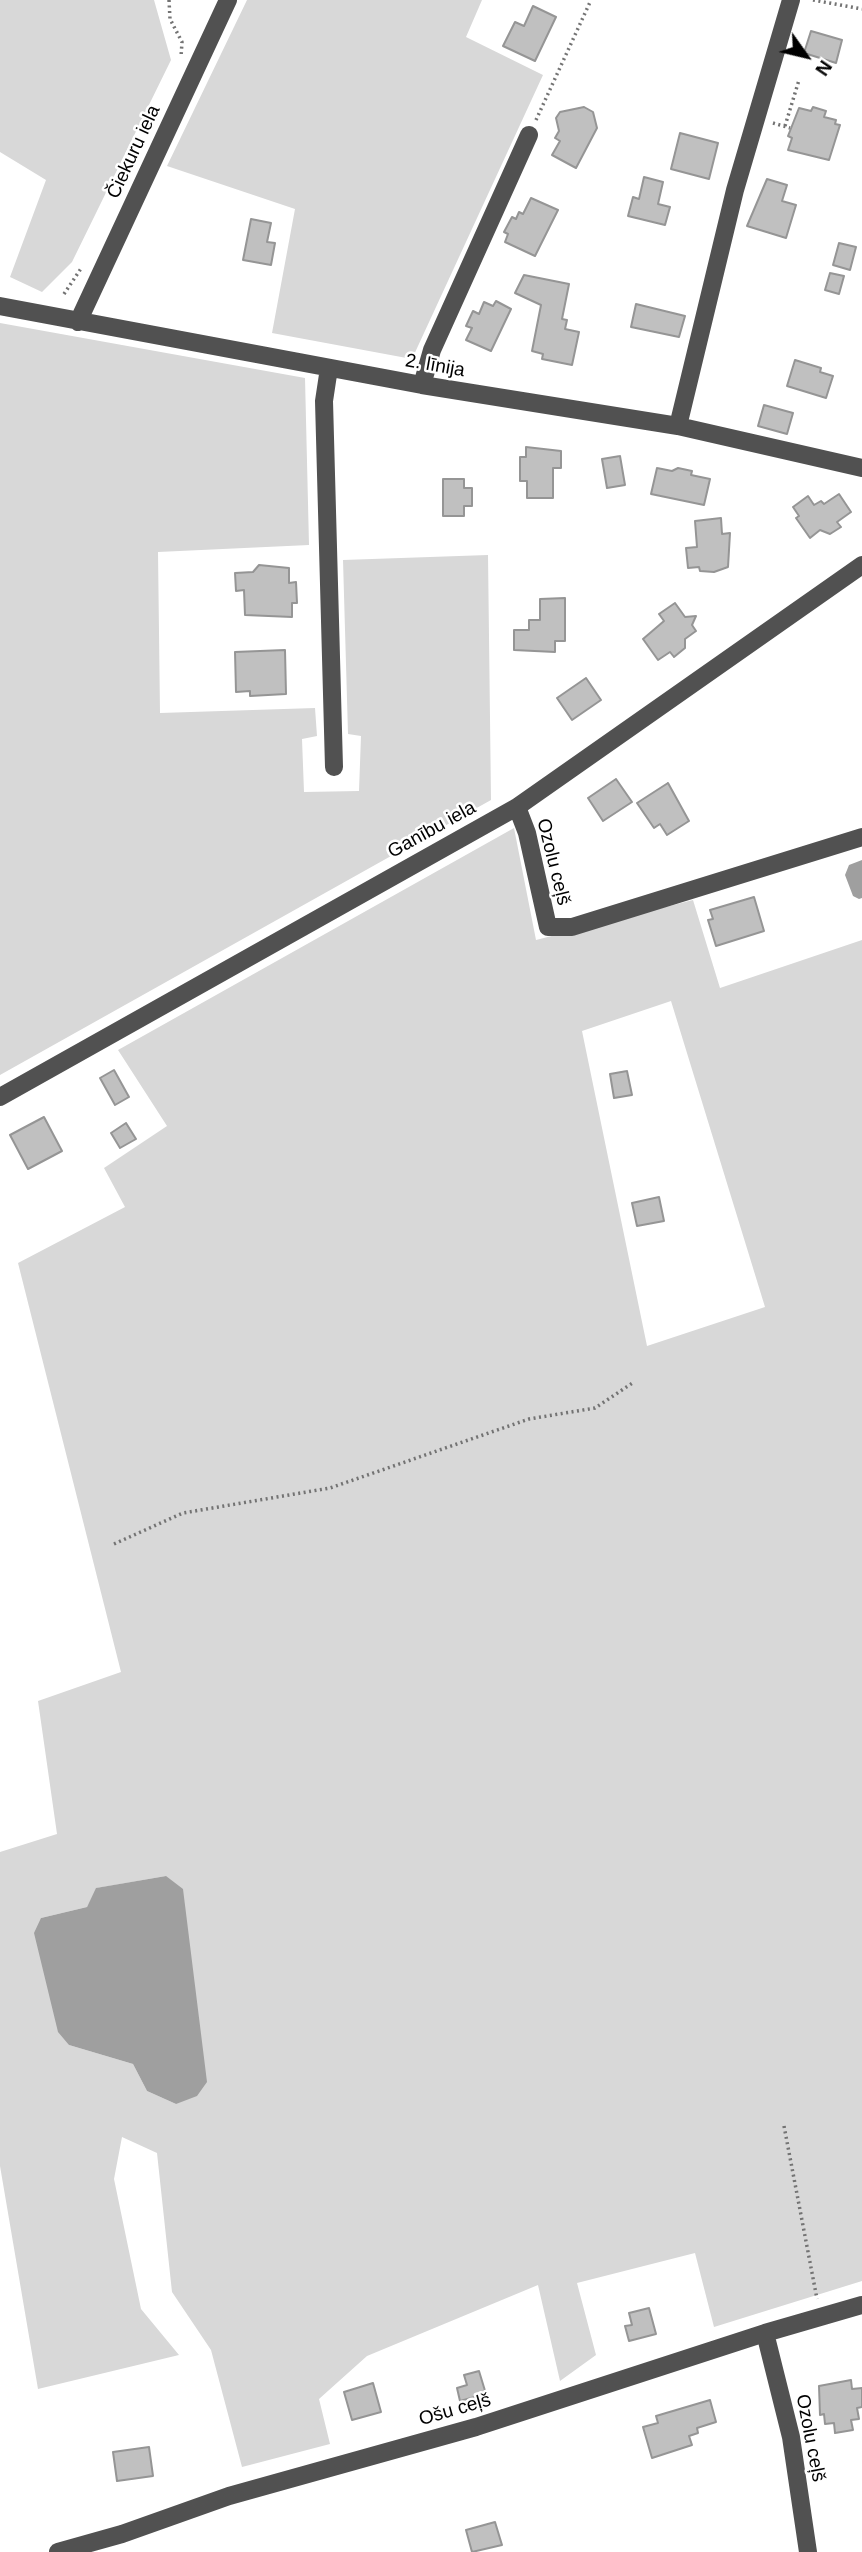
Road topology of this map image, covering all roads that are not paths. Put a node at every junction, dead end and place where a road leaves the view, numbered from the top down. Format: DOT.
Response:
graph roads {
  1 [pos="229,0"];
  2 [pos="791,0"];
  3 [pos="529,135"];
  4 [pos="0,306"];
  5 [pos="78,322"];
  6 [pos="329,368"];
  7 [pos="422,385"];
  8 [pos="678,426"];
  9 [pos="862,468"];
  10 [pos="862,565"];
  11 [pos="334,767"];
  12 [pos="517,807"];
  13 [pos="862,837"];
  14 [pos="0,1097"];
  15 [pos="862,2305"];
  16 [pos="765,2333"];
  17 [pos="58,2552"];
  18 [pos="808,2552"];
  1 -- 5 [label="street, Čiekuru iela"];
  2 -- 8 [label="street"];
  3 -- 7 [label="street"];
  4 -- 5 [label="street, 2. līnija"];
  5 -- 6 [label="street, 2. līnija"];
  6 -- 7 [label="street, 2. līnija"];
  6 -- 11 [label="street"];
  7 -- 8 [label="street, 2. līnija"];
  8 -- 9 [label="street, 2. līnija"];
  10 -- 12 [label="street, Ganību iela"];
  12 -- 13 [label="street, Ozolu ceļš"];
  12 -- 14 [label="street, Ganību iela"];
  15 -- 16 [label="street, Ošu ceļš"];
  16 -- 17 [label="street, Ošu ceļš"];
  16 -- 18 [label="street, Ozolu ceļš"];
}
